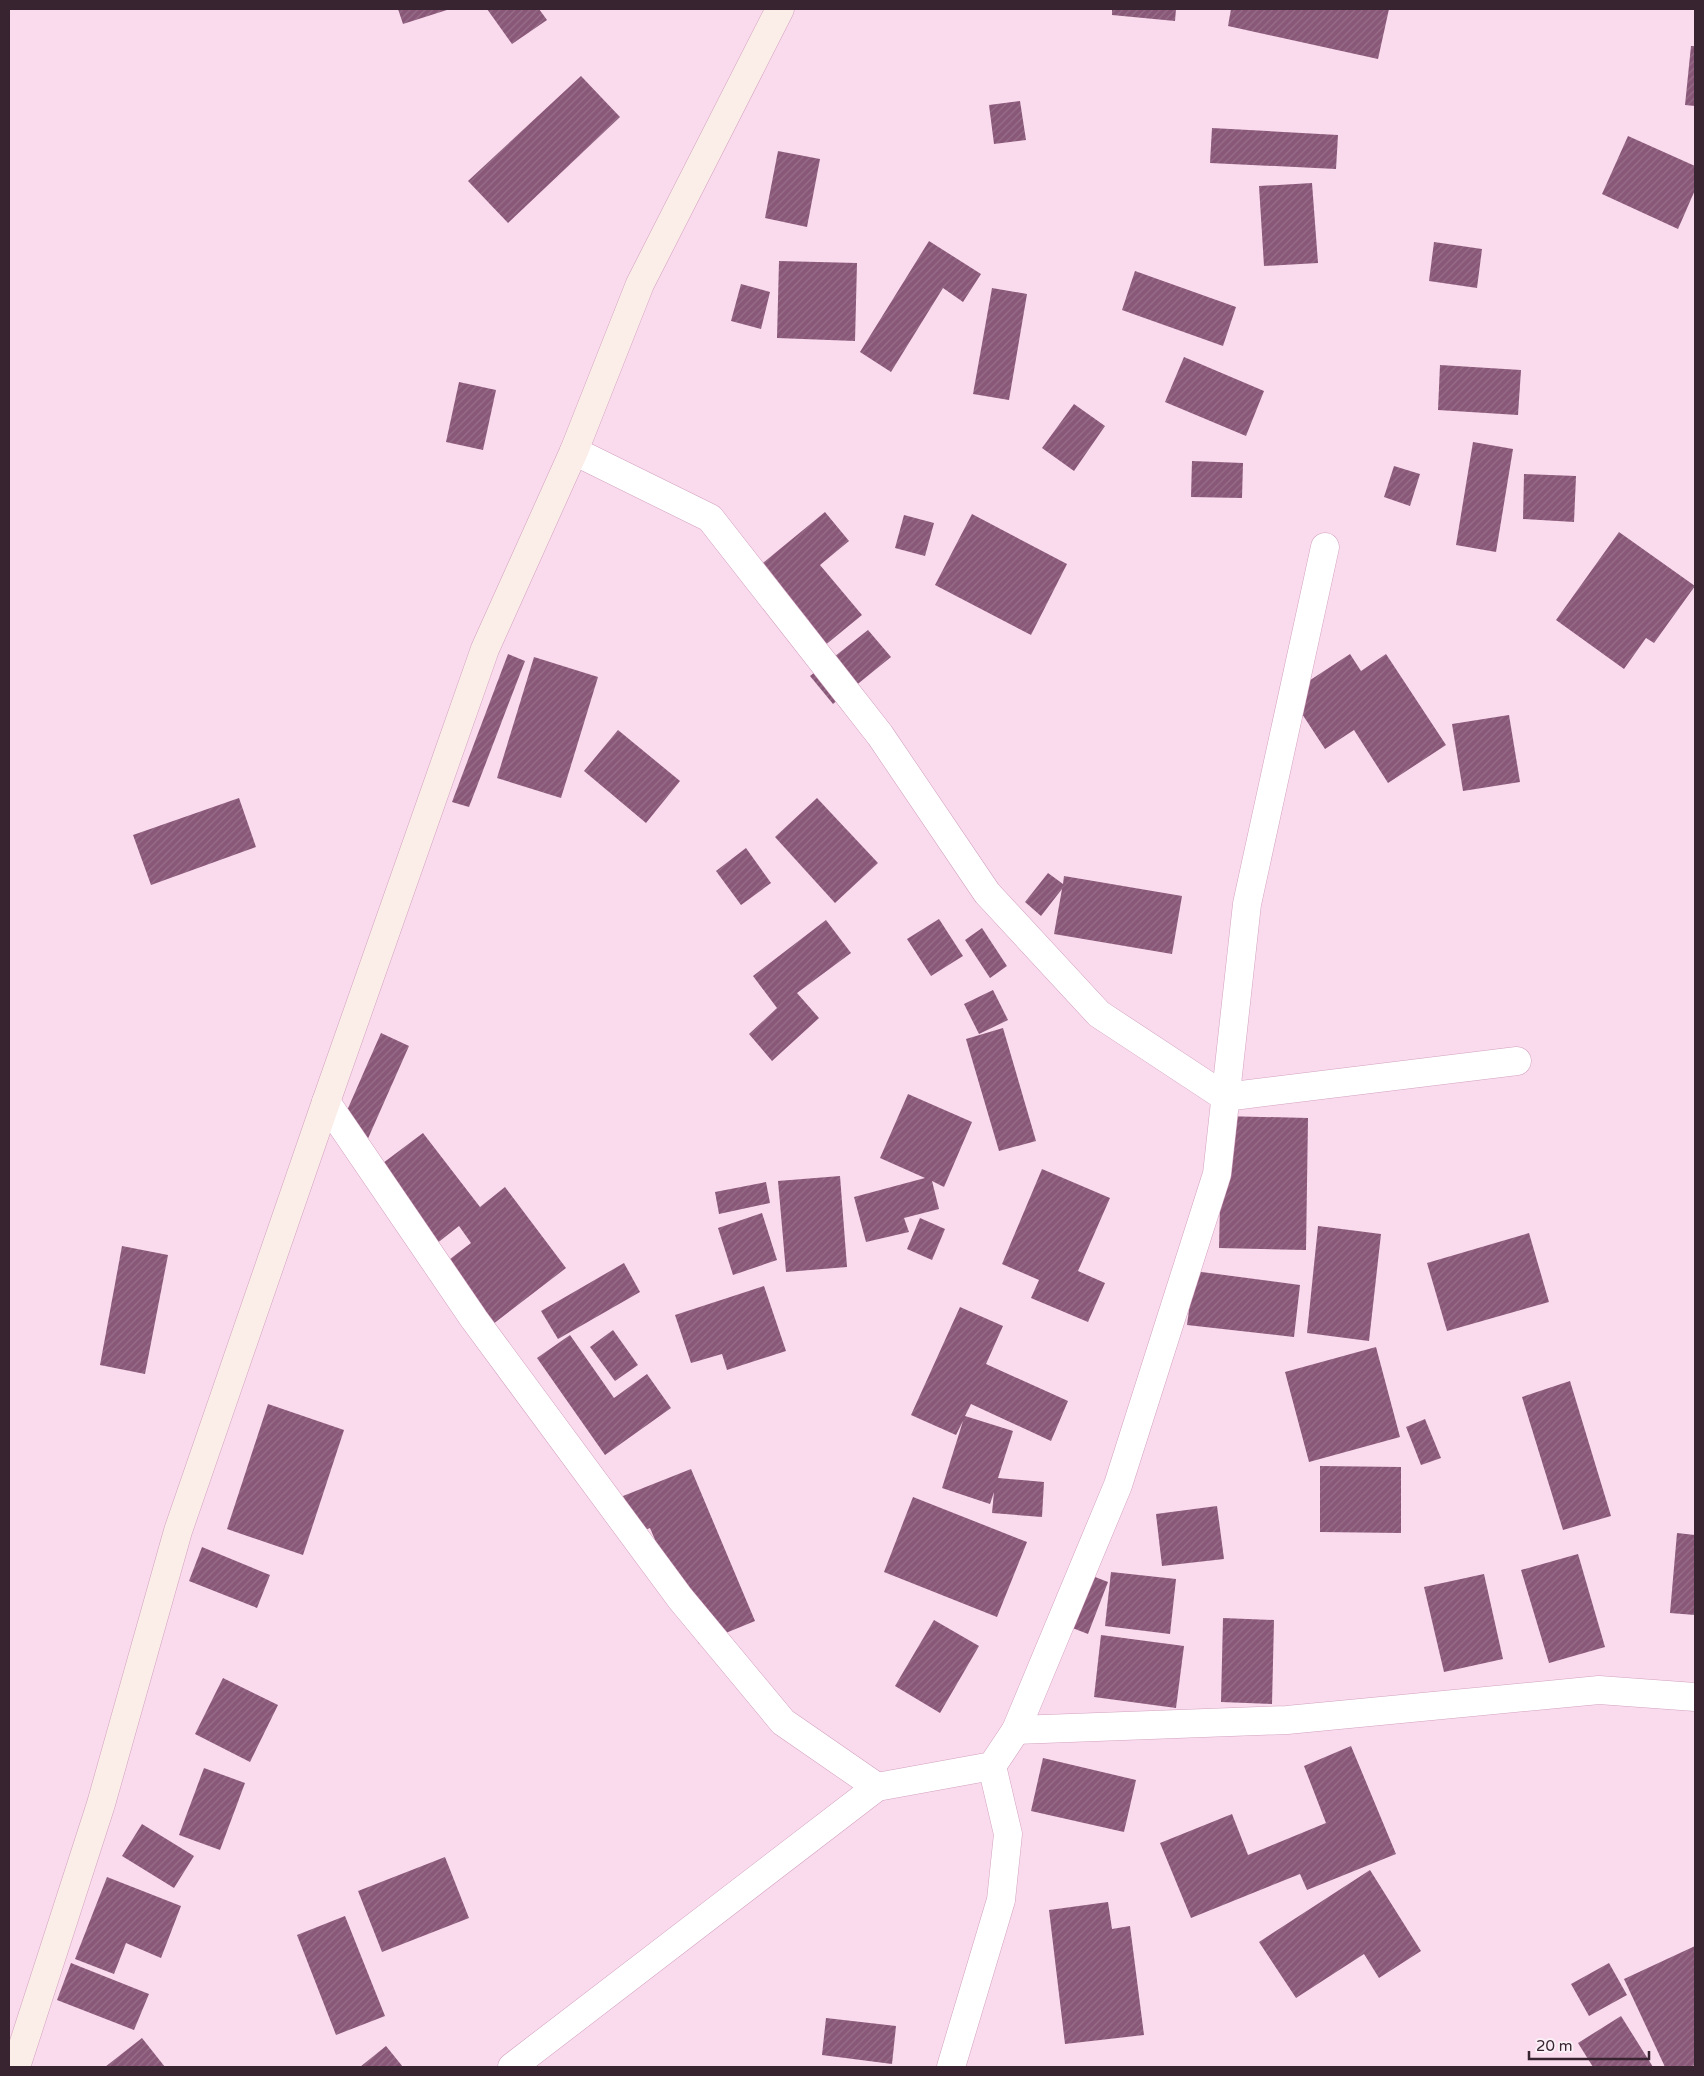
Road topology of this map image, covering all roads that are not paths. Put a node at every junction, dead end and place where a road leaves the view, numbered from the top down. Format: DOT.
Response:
graph roads {
  1 [pos="780,9"];
  2 [pos="574,451"];
  3 [pos="1326,547"];
  4 [pos="1517,1061"];
  5 [pos="1225,1096"];
  6 [pos="326,1102"];
  7 [pos="1695,1697"];
  8 [pos="1016,1730"];
  9 [pos="992,1766"];
  10 [pos="878,1787"];
  11 [pos="16,2067"];
  12 [pos="512,2067"];
  13 [pos="951,2067"];
  1 -- 2 [label="street"];
  2 -- 5 [label="street"];
  2 -- 6 [label="street"];
  3 -- 5 [label="street"];
  4 -- 5 [label="street"];
  5 -- 8 [label="street"];
  6 -- 10 [label="street"];
  6 -- 11 [label="street"];
  7 -- 8 [label="street"];
  8 -- 9 [label="street"];
  9 -- 10 [label="street"];
  9 -- 13 [label="street"];
  10 -- 12 [label="street"];
}
